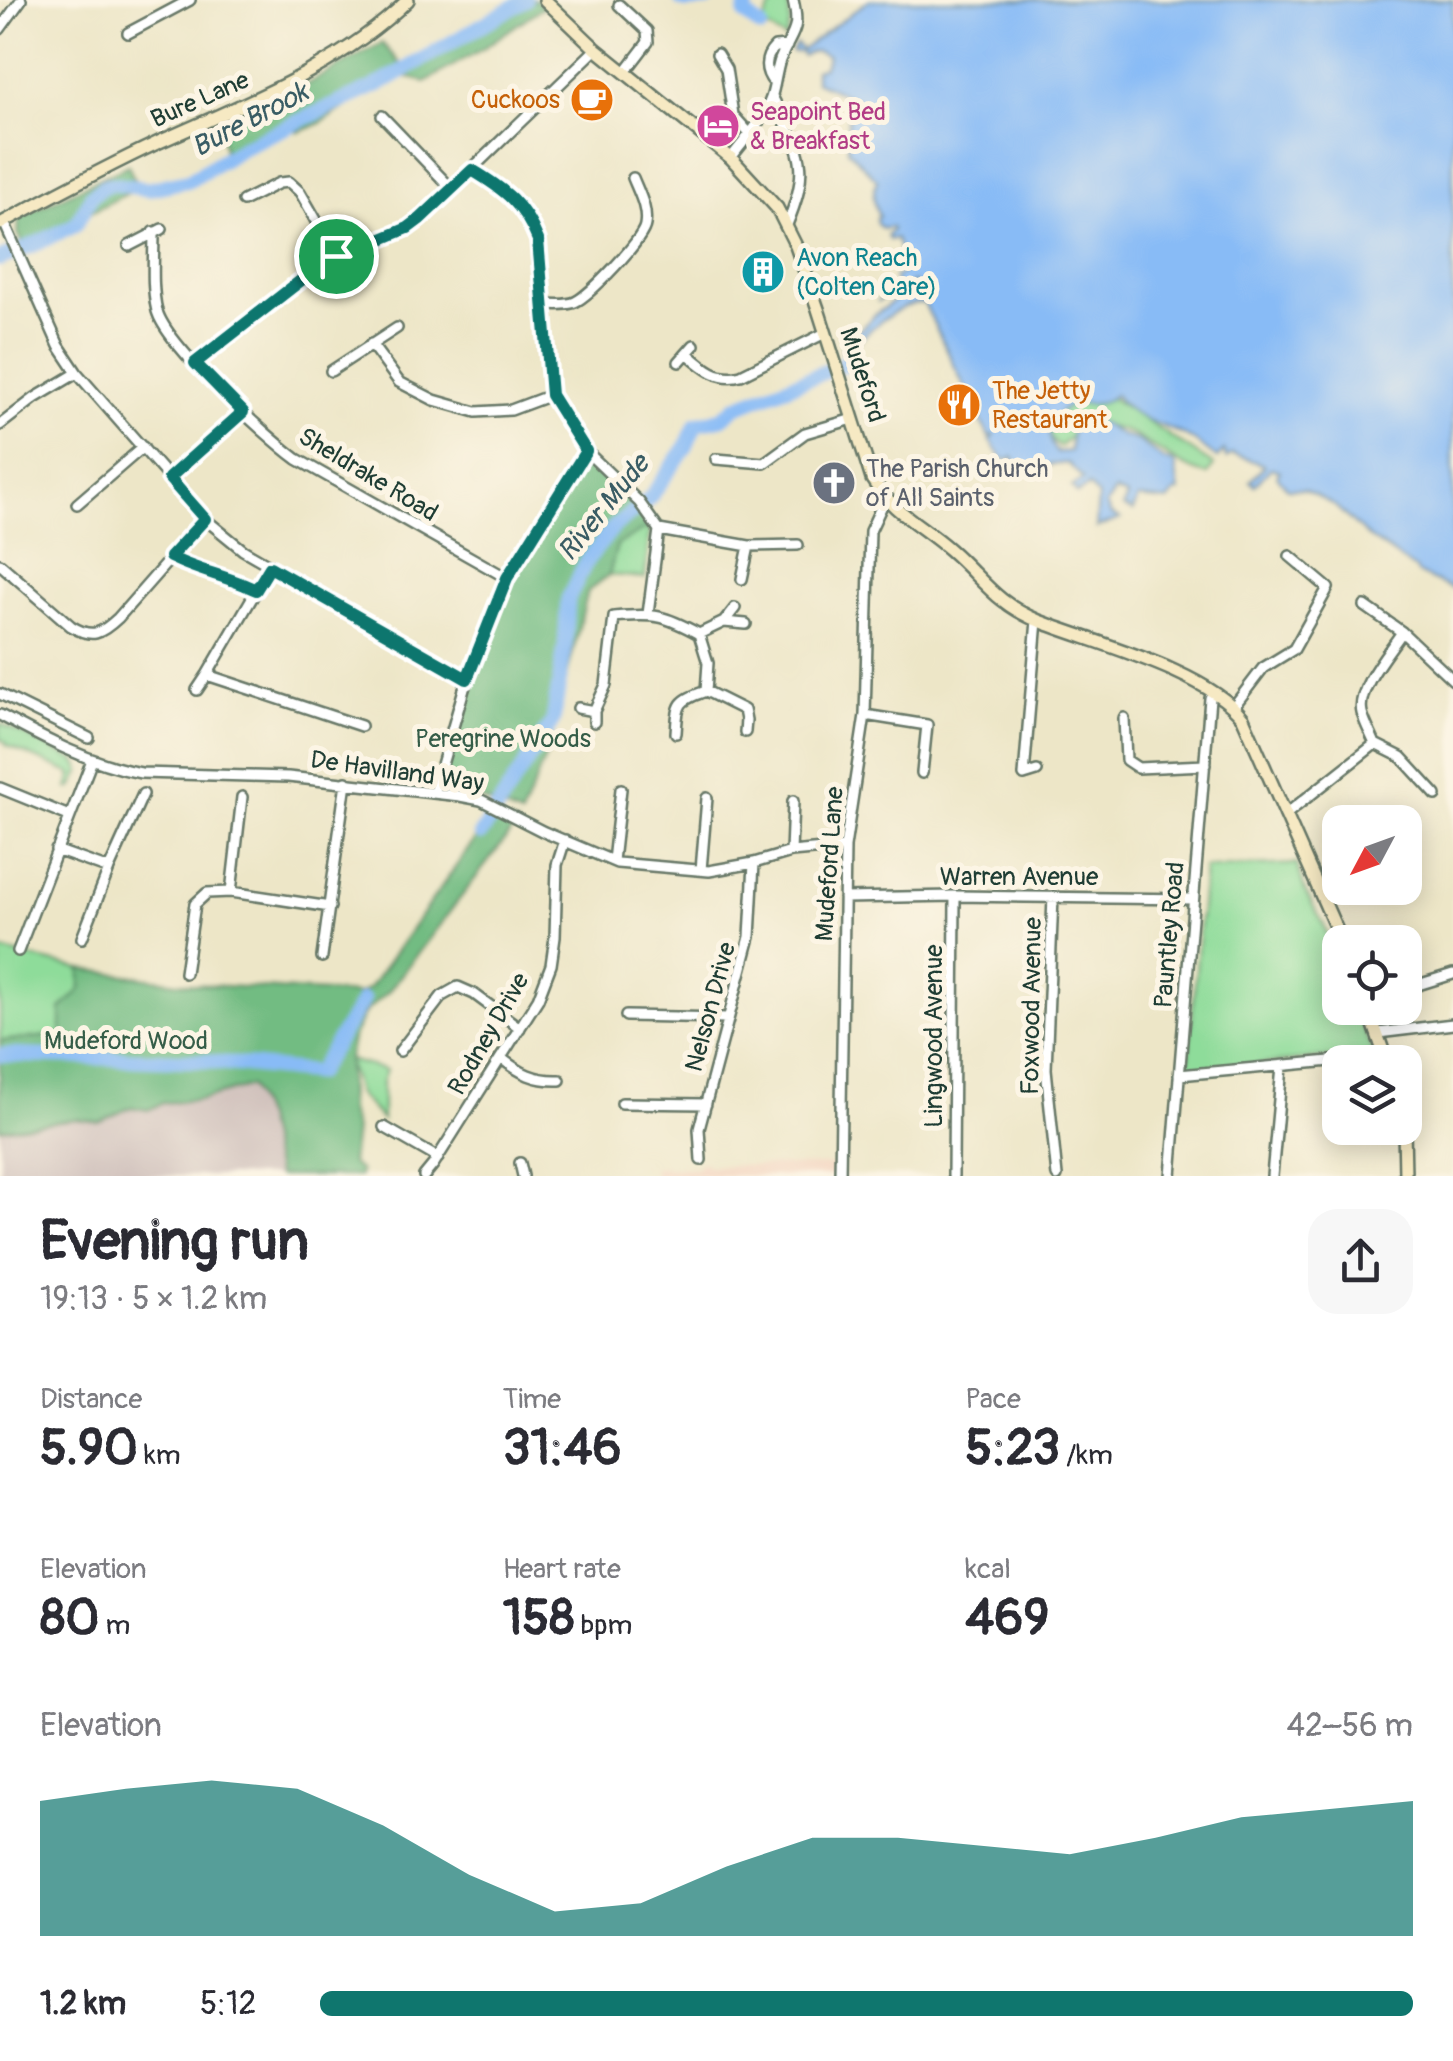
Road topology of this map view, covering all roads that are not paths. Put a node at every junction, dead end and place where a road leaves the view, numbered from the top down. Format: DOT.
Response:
graph roads {
  1 [pos="21,0"];
  2 [pos="190,0"];
  3 [pos="408,0"];
  4 [pos="545,0"];
  5 [pos="793,0"];
  6 [pos="618,6"];
  7 [pos="0,29"];
  8 [pos="128,34"];
  9 [pos="596,48"];
  10 [pos="717,54"];
  11 [pos="625,72"];
  12 [pos="772,96"];
  13 [pos="382,116"];
  14 [pos="750,133"];
  15 [pos="731,158"];
  16 [pos="472,170"];
  17 [pos="633,178"];
  18 [pos="452,189"];
  19 [pos="243,200"];
  20 [pos="2,223"];
  21 [pos="786,226"];
  22 [pos="129,246"];
  23 [pos="336,256"];
  24 [pos="544,304"];
  25 [pos="396,328"];
  26 [pos="825,333"];
  27 [pos="371,344"];
  28 [pos="679,362"];
  29 [pos="195,363"];
  30 [pos="331,372"];
  31 [pos="77,373"];
  32 [pos="551,395"];
  33 [pos="243,412"];
  34 [pos="853,419"];
  35 [pos="0,425"];
  36 [pos="143,447"];
  37 [pos="586,451"];
  38 [pos="716,459"];
  39 [pos="169,478"];
  40 [pos="885,499"];
  41 [pos="77,504"];
  42 [pos="205,519"];
  43 [pos="658,530"];
  44 [pos="798,545"];
  45 [pos="749,546"];
  46 [pos="1290,556"];
  47 [pos="170,557"];
  48 [pos="0,564"];
  49 [pos="270,567"];
  50 [pos="507,578"];
  51 [pos="742,579"];
  52 [pos="256,590"];
  53 [pos="1365,606"];
  54 [pos="735,608"];
  55 [pos="648,614"];
  56 [pos="1037,620"];
  57 [pos="724,622"];
  58 [pos="746,624"];
  59 [pos="1402,632"];
  60 [pos="699,634"];
  61 [pos="207,674"];
  62 [pos="467,679"];
  63 [pos="1453,680"];
  64 [pos="197,690"];
  65 [pos="706,691"];
  66 [pos="0,694"];
  67 [pos="1210,698"];
  68 [pos="1234,706"];
  69 [pos="578,708"];
  70 [pos="0,715"];
  71 [pos="866,715"];
  72 [pos="1137,719"];
  73 [pos="361,726"];
  74 [pos="744,732"];
  75 [pos="676,733"];
  76 [pos="89,738"];
  77 [pos="1374,744"];
  78 [pos="92,760"];
  79 [pos="1205,765"];
  80 [pos="1037,771"];
  81 [pos="922,772"];
  82 [pos="346,782"];
  83 [pos="0,788"];
  84 [pos="621,789"];
  85 [pos="434,792"];
  86 [pos="143,794"];
  87 [pos="1436,795"];
  88 [pos="242,798"];
  89 [pos="707,798"];
  90 [pos="793,800"];
  91 [pos="1285,815"];
  92 [pos="69,816"];
  93 [pos="565,840"];
  94 [pos="846,847"];
  95 [pos="56,850"];
  96 [pos="791,852"];
  97 [pos="613,861"];
  98 [pos="754,863"];
  99 [pos="109,869"];
  100 [pos="701,870"];
  101 [pos="231,892"];
  102 [pos="955,896"];
  103 [pos="1054,897"];
  104 [pos="844,898"];
  105 [pos="1193,899"];
  106 [pos="330,907"];
  107 [pos="1334,925"];
  108 [pos="82,938"];
  109 [pos="18,951"];
  110 [pos="322,958"];
  111 [pos="186,973"];
  112 [pos="1453,974"];
  113 [pos="1422,984"];
  114 [pos="626,1016"];
  115 [pos="728,1018"];
  116 [pos="1453,1024"];
  117 [pos="1375,1025"];
  118 [pos="520,1028"];
  119 [pos="1378,1033"];
  120 [pos="1382,1045"];
  121 [pos="400,1051"];
  122 [pos="501,1058"];
  123 [pos="1322,1064"];
  124 [pos="1282,1067"];
  125 [pos="1180,1076"];
  126 [pos="560,1080"];
  127 [pos="622,1103"];
  128 [pos="706,1104"];
  129 [pos="384,1127"];
  130 [pos="1404,1145"];
  131 [pos="438,1158"];
  132 [pos="701,1160"];
  133 [pos="520,1163"];
  134 [pos="424,1176"];
  135 [pos="523,1176"];
  136 [pos="840,1176"];
  137 [pos="953,1176"];
  138 [pos="1057,1176"];
  139 [pos="1171,1176"];
  140 [pos="1272,1176"];
  141 [pos="1405,1176"];
  1 -- 7 [label="street"];
  2 -- 8 [label="street"];
  3 -- 20 [label="street, Bure Lane"];
  4 -- 9 [label="street, Mudeford"];
  5 -- 12 [label="street"];
  6 -- 11 [label="street"];
  9 -- 11 [label="street, Mudeford"];
  9 -- 16 [label="street"];
  10 -- 14 [label="street"];
  11 -- 15 [label="street, Mudeford"];
  12 -- 14 [label="street"];
  12 -- 21 [label="street"];
  13 -- 18 [label="street"];
  14 -- 15 [label="street"];
  15 -- 21 [label="street, Mudeford"];
  16 -- 18 [label="street"];
  16 -- 24 [label="street"];
  17 -- 24 [label="street"];
  18 -- 23 [label="street"];
  19 -- 23 [label="street"];
  20 -- 31 [label="street"];
  21 -- 26 [label="street, Mudeford"];
  22 -- 29 [label="street, Sheldrake Road"];
  23 -- 29 [label="street"];
  24 -- 32 [label="street"];
  25 -- 27 [label="street"];
  26 -- 28 [label="street"];
  26 -- 34 [label="street, Mudeford"];
  27 -- 30 [label="street"];
  27 -- 32 [label="street"];
  29 -- 33 [label="street, Sheldrake Road"];
  31 -- 35 [label="street"];
  31 -- 36 [label="street"];
  32 -- 37 [label="street"];
  33 -- 39 [label="street"];
  33 -- 50 [label="street, Sheldrake Road"];
  34 -- 38 [label="street"];
  34 -- 40 [label="street, Mudeford"];
  36 -- 39 [label="street"];
  36 -- 41 [label="street"];
  37 -- 43 [label="street"];
  37 -- 50 [label="street"];
  39 -- 42 [label="street"];
  40 -- 56 [label="street, Mudeford"];
  40 -- 71 [label="street, Mudeford Lane"];
  42 -- 47 [label="street"];
  42 -- 49 [label="street"];
  43 -- 45 [label="street"];
  43 -- 55 [label="street"];
  44 -- 45 [label="street"];
  45 -- 51 [label="street"];
  46 -- 68 [label="street"];
  47 -- 48 [label="street"];
  47 -- 52 [label="street"];
  49 -- 52 [label="street"];
  49 -- 62 [label="street"];
  50 -- 62 [label="street"];
  52 -- 61 [label="street"];
  53 -- 59 [label="street"];
  54 -- 57 [label="street"];
  55 -- 60 [label="street"];
  55 -- 69 [label="street"];
  56 -- 68 [label="street, Mudeford"];
  56 -- 80 [label="street"];
  57 -- 58 [label="street"];
  57 -- 60 [label="street"];
  59 -- 63 [label="street"];
  59 -- 77 [label="street"];
  60 -- 65 [label="street"];
  61 -- 64 [label="street"];
  61 -- 73 [label="street"];
  62 -- 85 [label="street"];
  65 -- 74 [label="street"];
  65 -- 75 [label="street"];
  66 -- 76 [label="street"];
  67 -- 79 [label="street, Pauntley Road"];
  68 -- 91 [label="street"];
  70 -- 78 [label="street, De Havilland Way"];
  71 -- 81 [label="street"];
  71 -- 94 [label="street, Mudeford Lane"];
  72 -- 79 [label="street"];
  77 -- 87 [label="street"];
  77 -- 91 [label="street"];
  78 -- 82 [label="street, De Havilland Way"];
  78 -- 92 [label="street"];
  79 -- 105 [label="street, Pauntley Road"];
  82 -- 85 [label="street, De Havilland Way"];
  82 -- 106 [label="street"];
  83 -- 92 [label="street"];
  84 -- 97 [label="street"];
  85 -- 93 [label="street, De Havilland Way"];
  86 -- 99 [label="street"];
  88 -- 101 [label="street"];
  89 -- 100 [label="street"];
  90 -- 96 [label="street"];
  91 -- 107 [label="street"];
  92 -- 95 [label="street"];
  93 -- 97 [label="street, De Havilland Way"];
  93 -- 118 [label="street, Rodney Drive"];
  94 -- 96 [label="street, De Havilland Way"];
  94 -- 104 [label="street, Mudeford Lane"];
  95 -- 99 [label="street"];
  95 -- 109 [label="street"];
  96 -- 98 [label="street, De Havilland Way"];
  97 -- 100 [label="street, De Havilland Way"];
  98 -- 100 [label="street, De Havilland Way"];
  98 -- 115 [label="street, Nelson Drive"];
  99 -- 108 [label="street"];
  101 -- 106 [label="street"];
  101 -- 111 [label="street"];
  102 -- 103 [label="street, Warren Avenue"];
  102 -- 104 [label="street, Warren Avenue"];
  102 -- 137 [label="street, Lingwood Avenue"];
  103 -- 105 [label="street, Warren Avenue"];
  103 -- 138 [label="street, Foxwood Avenue"];
  104 -- 136 [label="street, Mudeford Lane"];
  105 -- 125 [label="street, Pauntley Road"];
  106 -- 110 [label="street"];
  112 -- 113 [label="street"];
  114 -- 115 [label="street"];
  115 -- 128 [label="street, Nelson Drive"];
  116 -- 119 [label="street"];
  117 -- 119 [label="street"];
  118 -- 121 [label="street"];
  118 -- 122 [label="street, Rodney Drive"];
  119 -- 120 [label="street"];
  122 -- 126 [label="street"];
  122 -- 131 [label="street, Rodney Drive"];
  123 -- 124 [label="street"];
  124 -- 125 [label="street"];
  124 -- 140 [label="street"];
  125 -- 139 [label="street, Pauntley Road"];
  127 -- 128 [label="street"];
  128 -- 132 [label="street, Nelson Drive"];
  129 -- 131 [label="street"];
  130 -- 141 [label="street"];
  131 -- 134 [label="street, Rodney Drive"];
  133 -- 135 [label="street"];
}
